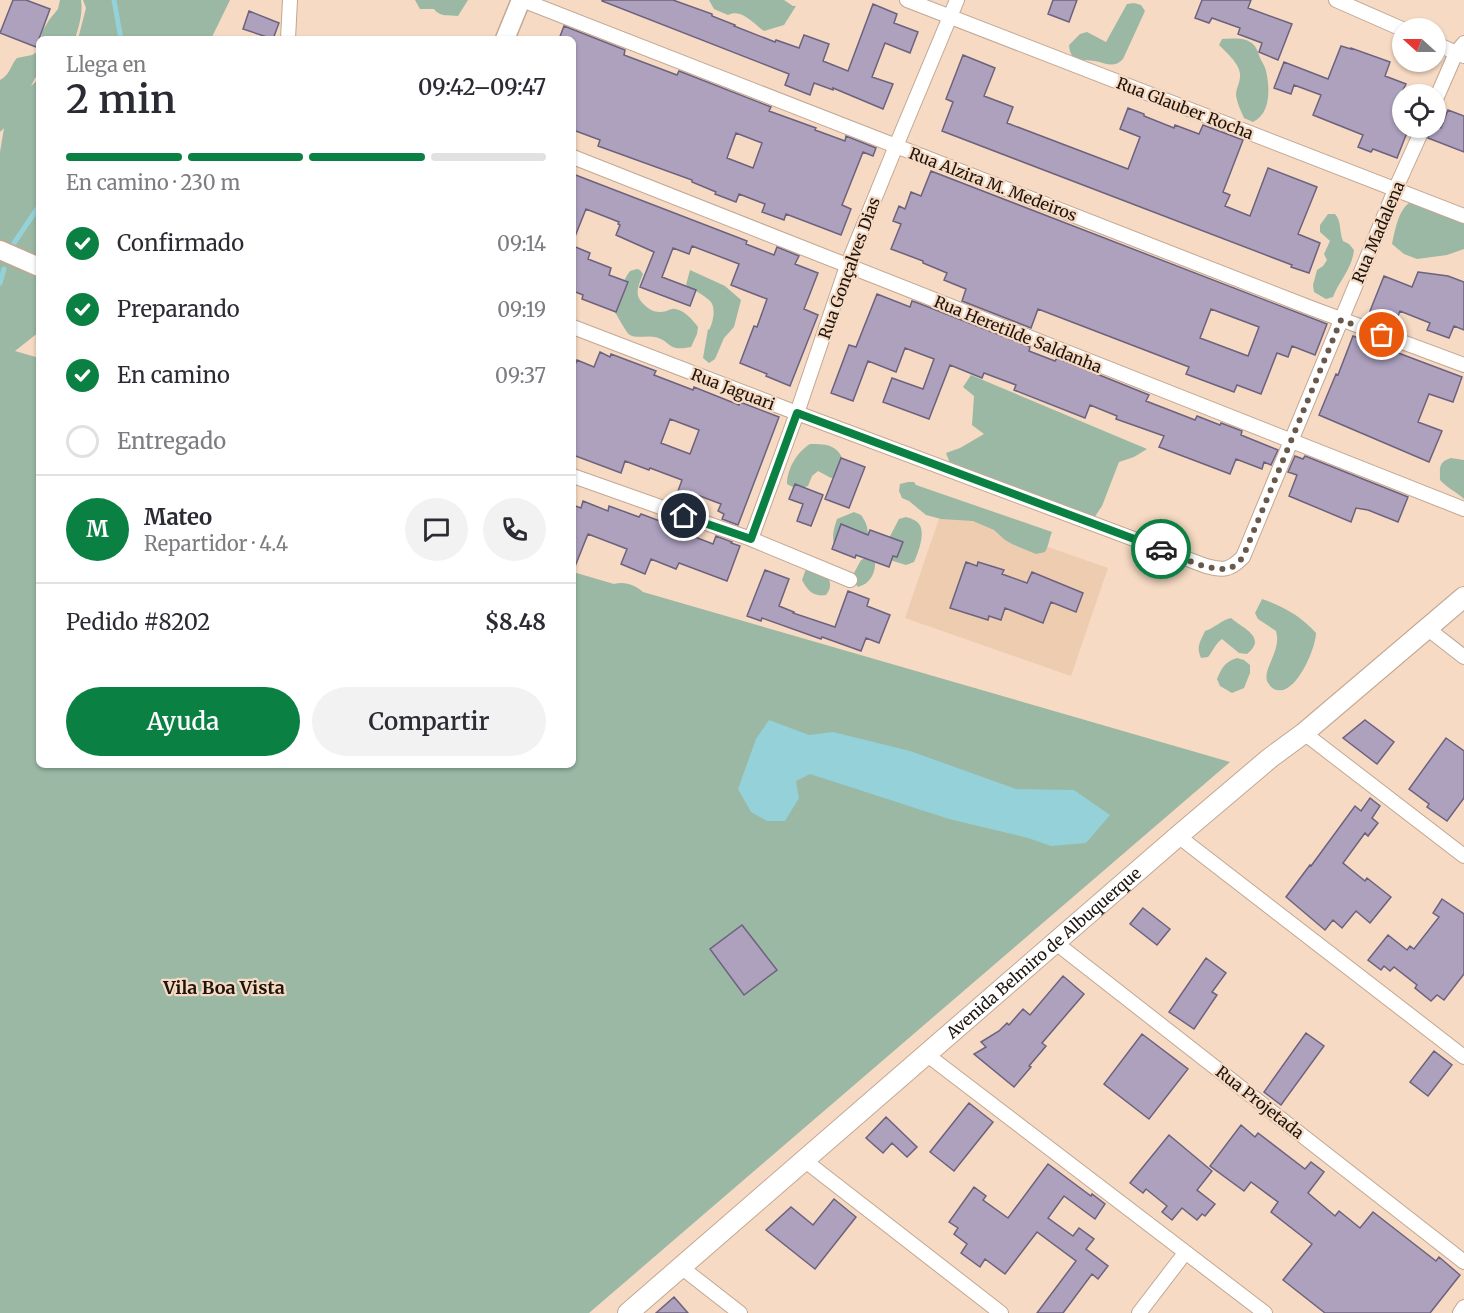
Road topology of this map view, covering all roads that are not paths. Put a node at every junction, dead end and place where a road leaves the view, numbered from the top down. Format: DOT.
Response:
graph roads {
  1 [pos="290,0"];
  2 [pos="521,0"];
  3 [pos="907,0"];
  4 [pos="957,0"];
  5 [pos="1336,0"];
  6 [pos="1366,5"];
  7 [pos="950,17"];
  8 [pos="1392,22"];
  9 [pos="288,36"];
  10 [pos="506,36"];
  11 [pos="1446,47"];
  12 [pos="1461,51"];
  13 [pos="1444,84"];
  14 [pos="1418,138"];
  15 [pos="896,146"];
  16 [pos="576,158"];
  17 [pos="1395,190"];
  18 [pos="1464,216"];
  19 [pos="6,253"];
  20 [pos="36,266"];
  21 [pos="847,266"];
  22 [pos="1341,320"];
  23 [pos="576,328"];
  24 [pos="1464,365"];
  25 [pos="797,413"];
  26 [pos="1292,442"];
  27 [pos="576,477"];
  28 [pos="1464,509"];
  29 [pos="751,539"];
  30 [pos="1233,567"];
  31 [pos="850,580"];
  32 [pos="1464,597"];
  33 [pos="1428,629"];
  34 [pos="1464,657"];
  35 [pos="1304,733"];
  36 [pos="1178,836"];
  37 [pos="1464,856"];
  38 [pos="1056,943"];
  39 [pos="926,1054"];
  40 [pos="1464,1057"];
  41 [pos="804,1160"];
  42 [pos="1185,1253"];
  43 [pos="1464,1262"];
  44 [pos="681,1267"];
  45 [pos="1464,1307"];
  46 [pos="628,1313"];
  47 [pos="740,1313"];
  48 [pos="1001,1313"];
  49 [pos="1139,1313"];
  50 [pos="1265,1313"];
  51 [pos="1460,1313"];
  1 -- 9 [label="street"];
  2 -- 10 [label="street"];
  2 -- 15 [label="street, Rua Alzira M. Medeiros"];
  3 -- 7 [label="street, Rua Glauber Rocha"];
  4 -- 7 [label="street, Rua Gonçalves Dias"];
  5 -- 6 [label="street"];
  6 -- 8 [label="street"];
  7 -- 15 [label="street, Rua Gonçalves Dias"];
  7 -- 17 [label="street, Rua Glauber Rocha"];
  11 -- 12 [label="street"];
  12 -- 13 [label="street"];
  14 -- 17 [label="street, Rua Madalena"];
  15 -- 21 [label="street, Rua Gonçalves Dias"];
  15 -- 22 [label="street, Rua Alzira M. Medeiros"];
  16 -- 21 [label="street, Rua Heretilde Saldanha"];
  17 -- 18 [label="street, Rua Glauber Rocha"];
  17 -- 22 [label="street, Rua Madalena"];
  19 -- 20 [label="street"];
  21 -- 25 [label="street, Rua Gonçalves Dias"];
  21 -- 26 [label="street, Rua Heretilde Saldanha"];
  22 -- 24 [label="street, Rua Alzira M. Medeiros"];
  22 -- 26 [label="street, Rua Madalena"];
  23 -- 25 [label="street, Rua Jaguari"];
  25 -- 29 [label="street, Rua Gonçalves Dias"];
  25 -- 30 [label="street, Rua Jaguari"];
  26 -- 28 [label="street, Rua Heretilde Saldanha"];
  26 -- 30 [label="street, Rua Madalena"];
  27 -- 29 [label="street"];
  29 -- 31 [label="street"];
  32 -- 33 [label="main road, Avenida Belmiro de Albuquerque"];
  33 -- 34 [label="street"];
  33 -- 35 [label="main road, Avenida Belmiro de Albuquerque"];
  35 -- 36 [label="main road, Avenida Belmiro de Albuquerque"];
  35 -- 37 [label="street"];
  36 -- 38 [label="main road, Avenida Belmiro de Albuquerque"];
  36 -- 40 [label="street"];
  38 -- 39 [label="main road, Avenida Belmiro de Albuquerque"];
  38 -- 43 [label="street, Rua Projetada"];
  39 -- 41 [label="main road, Avenida Belmiro de Albuquerque"];
  39 -- 42 [label="street"];
  41 -- 44 [label="main road, Avenida Belmiro de Albuquerque"];
  41 -- 48 [label="street"];
  42 -- 49 [label="street"];
  42 -- 50 [label="street"];
  44 -- 46 [label="main road, Avenida Belmiro de Albuquerque"];
  44 -- 47 [label="street"];
  45 -- 51 [label="street"];
}
